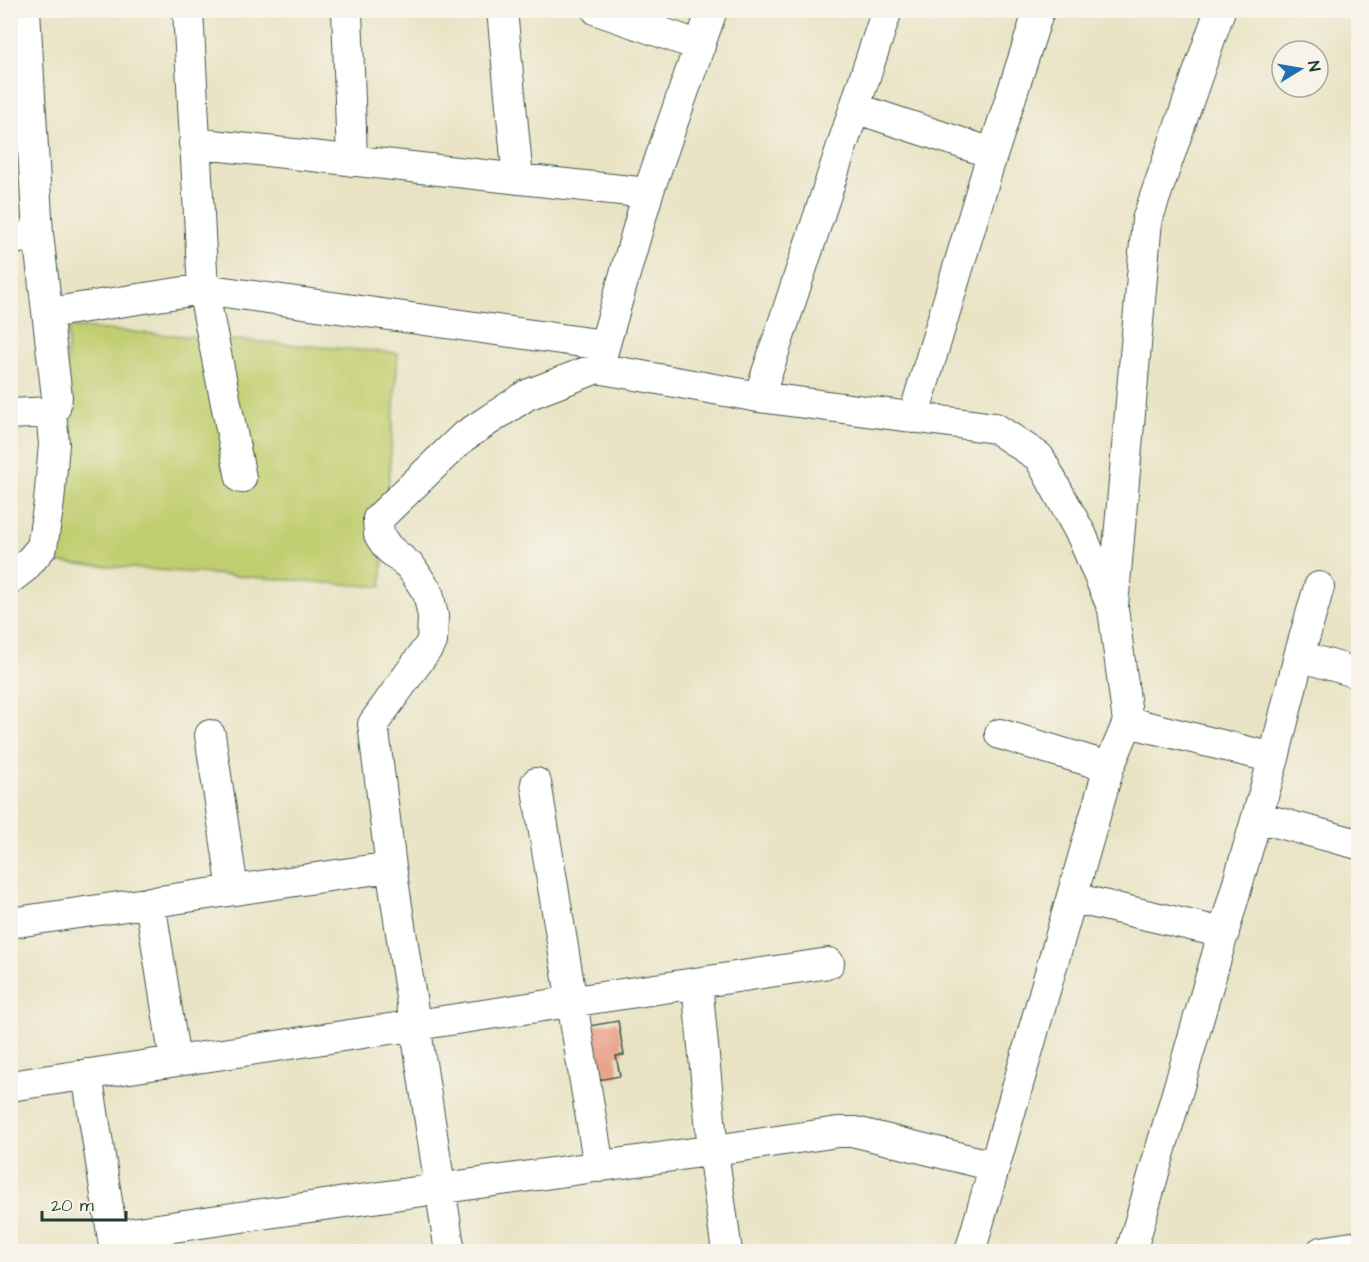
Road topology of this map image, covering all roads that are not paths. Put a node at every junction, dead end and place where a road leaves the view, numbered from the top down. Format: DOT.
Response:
graph roads {
  1 [pos="26,10"];
  2 [pos="188,10"];
  3 [pos="347,10"];
  4 [pos="501,10"];
  5 [pos="597,10"];
  6 [pos="712,10"];
  7 [pos="887,10"];
  8 [pos="1039,10"];
  9 [pos="1220,10"];
  10 [pos="700,46"];
  11 [pos="855,108"];
  12 [pos="194,143"];
  13 [pos="992,153"];
  14 [pos="352,161"];
  15 [pos="518,179"];
  16 [pos="648,193"];
  17 [pos="24,237"];
  18 [pos="203,289"];
  19 [pos="48,313"];
  20 [pos="601,357"];
  21 [pos="759,397"];
  22 [pos="51,412"];
  23 [pos="10,414"];
  24 [pos="913,418"];
  25 [pos="241,478"];
  26 [pos="10,579"];
  27 [pos="1319,587"];
  28 [pos="1113,609"];
  29 [pos="1299,656"];
  30 [pos="1359,673"];
  31 [pos="1128,722"];
  32 [pos="1000,734"];
  33 [pos="210,735"];
  34 [pos="1274,758"];
  35 [pos="1109,767"];
  36 [pos="537,783"];
  37 [pos="1257,817"];
  38 [pos="1359,844"];
  39 [pos="391,867"];
  40 [pos="233,890"];
  41 [pos="1073,898"];
  42 [pos="150,902"];
  43 [pos="10,923"];
  44 [pos="1224,933"];
  45 [pos="829,963"];
  46 [pos="697,983"];
  47 [pos="572,1001"];
  48 [pos="415,1025"];
  49 [pos="175,1061"];
  50 [pos="87,1074"];
  51 [pos="10,1086"];
  52 [pos="713,1151"];
  53 [pos="994,1166"];
  54 [pos="599,1167"];
  55 [pos="440,1189"];
  56 [pos="114,1244"];
  57 [pos="1359,1246"];
  58 [pos="450,1251"];
  59 [pos="727,1251"];
  60 [pos="970,1251"];
  61 [pos="1131,1251"];
  62 [pos="1321,1251"];
  1 -- 17 [label="street"];
  2 -- 12 [label="street"];
  3 -- 14 [label="street"];
  4 -- 15 [label="street"];
  5 -- 10 [label="street"];
  6 -- 10 [label="street"];
  7 -- 11 [label="street"];
  8 -- 13 [label="street"];
  9 -- 28 [label="street"];
  10 -- 16 [label="street"];
  11 -- 13 [label="street"];
  11 -- 21 [label="street"];
  12 -- 14 [label="street"];
  12 -- 18 [label="street"];
  13 -- 24 [label="street"];
  14 -- 15 [label="street"];
  15 -- 16 [label="street"];
  16 -- 20 [label="street"];
  17 -- 19 [label="street"];
  18 -- 19 [label="street"];
  18 -- 20 [label="street"];
  18 -- 25 [label="street"];
  19 -- 22 [label="street"];
  20 -- 21 [label="street"];
  20 -- 39 [label="street"];
  21 -- 24 [label="street"];
  22 -- 23 [label="street"];
  22 -- 26 [label="street"];
  24 -- 28 [label="street"];
  27 -- 29 [label="street"];
  28 -- 31 [label="street"];
  29 -- 30 [label="street"];
  29 -- 34 [label="street"];
  31 -- 34 [label="street"];
  31 -- 35 [label="street"];
  32 -- 35 [label="street"];
  33 -- 40 [label="street"];
  34 -- 37 [label="street"];
  35 -- 41 [label="street"];
  36 -- 47 [label="street"];
  37 -- 38 [label="street"];
  37 -- 44 [label="street"];
  39 -- 40 [label="street"];
  39 -- 48 [label="street"];
  40 -- 42 [label="street"];
  41 -- 44 [label="street"];
  41 -- 53 [label="street"];
  42 -- 43 [label="street"];
  42 -- 49 [label="street"];
  44 -- 61 [label="street"];
  45 -- 46 [label="street"];
  46 -- 47 [label="street"];
  46 -- 52 [label="street"];
  47 -- 48 [label="street"];
  47 -- 54 [label="street"];
  48 -- 49 [label="street"];
  48 -- 55 [label="street"];
  49 -- 50 [label="street"];
  50 -- 51 [label="street"];
  50 -- 56 [label="street"];
  52 -- 53 [label="street"];
  52 -- 54 [label="street"];
  52 -- 59 [label="street"];
  53 -- 60 [label="street"];
  54 -- 55 [label="street"];
  55 -- 56 [label="street"];
  55 -- 58 [label="street"];
  57 -- 62 [label="street"];
}
